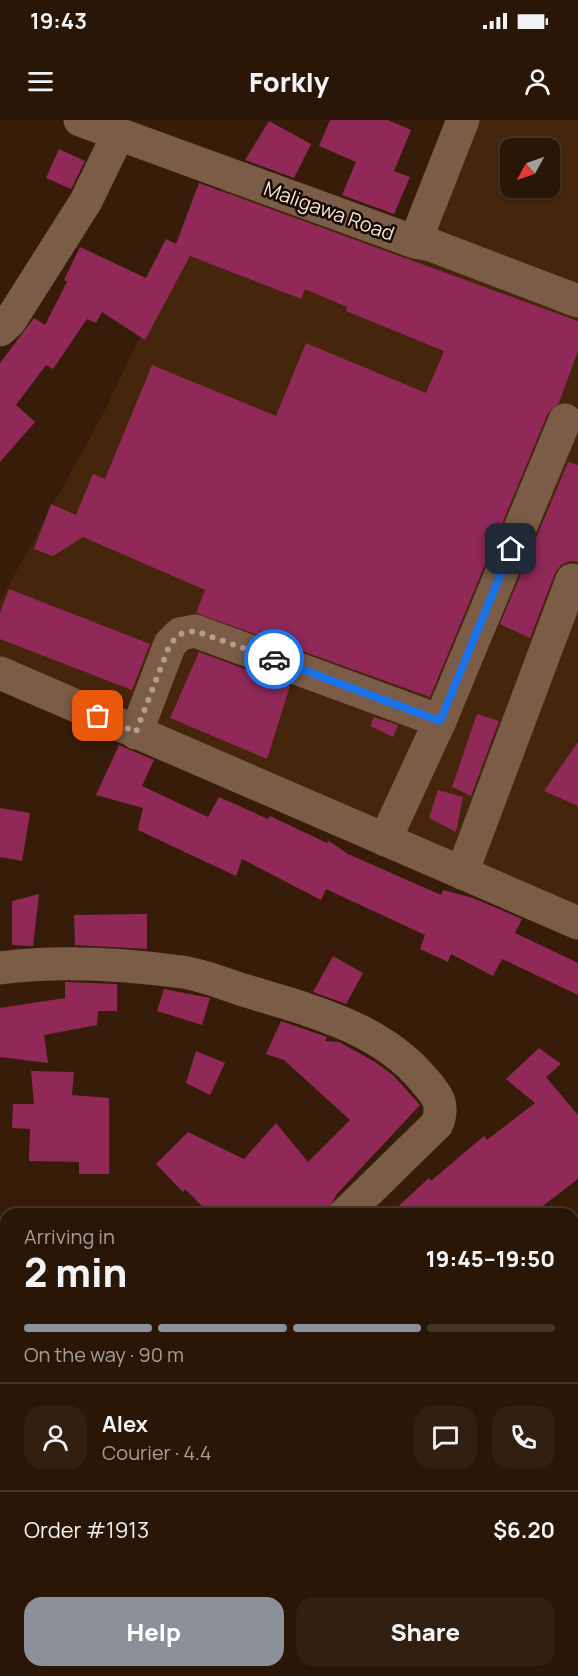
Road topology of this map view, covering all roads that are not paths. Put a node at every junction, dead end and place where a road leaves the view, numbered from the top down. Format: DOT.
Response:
graph roads {
  1 [pos="80,120"];
  2 [pos="463,120"];
  3 [pos="118,135"];
  4 [pos="415,242"];
  5 [pos="578,301"];
  6 [pos="0,330"];
  7 [pos="565,420"];
  8 [pos="572,580"];
  9 [pos="0,673"];
  10 [pos="440,721"];
  11 [pos="136,732"];
  12 [pos="385,840"];
  13 [pos="462,873"];
  14 [pos="578,923"];
  15 [pos="0,968"];
  16 [pos="351,1208"];
  1 -- 3 [label="street, Maligawa Road"];
  2 -- 4 [label="street"];
  3 -- 4 [label="street, Maligawa Road"];
  3 -- 6 [label="street"];
  4 -- 5 [label="street, Maligawa Road"];
  7 -- 10 [label="street"];
  8 -- 13 [label="street"];
  9 -- 11 [label="street"];
  10 -- 11 [label="street"];
  10 -- 12 [label="street"];
  11 -- 12 [label="street"];
  12 -- 13 [label="street"];
  13 -- 14 [label="street"];
  15 -- 16 [label="street"];
}
